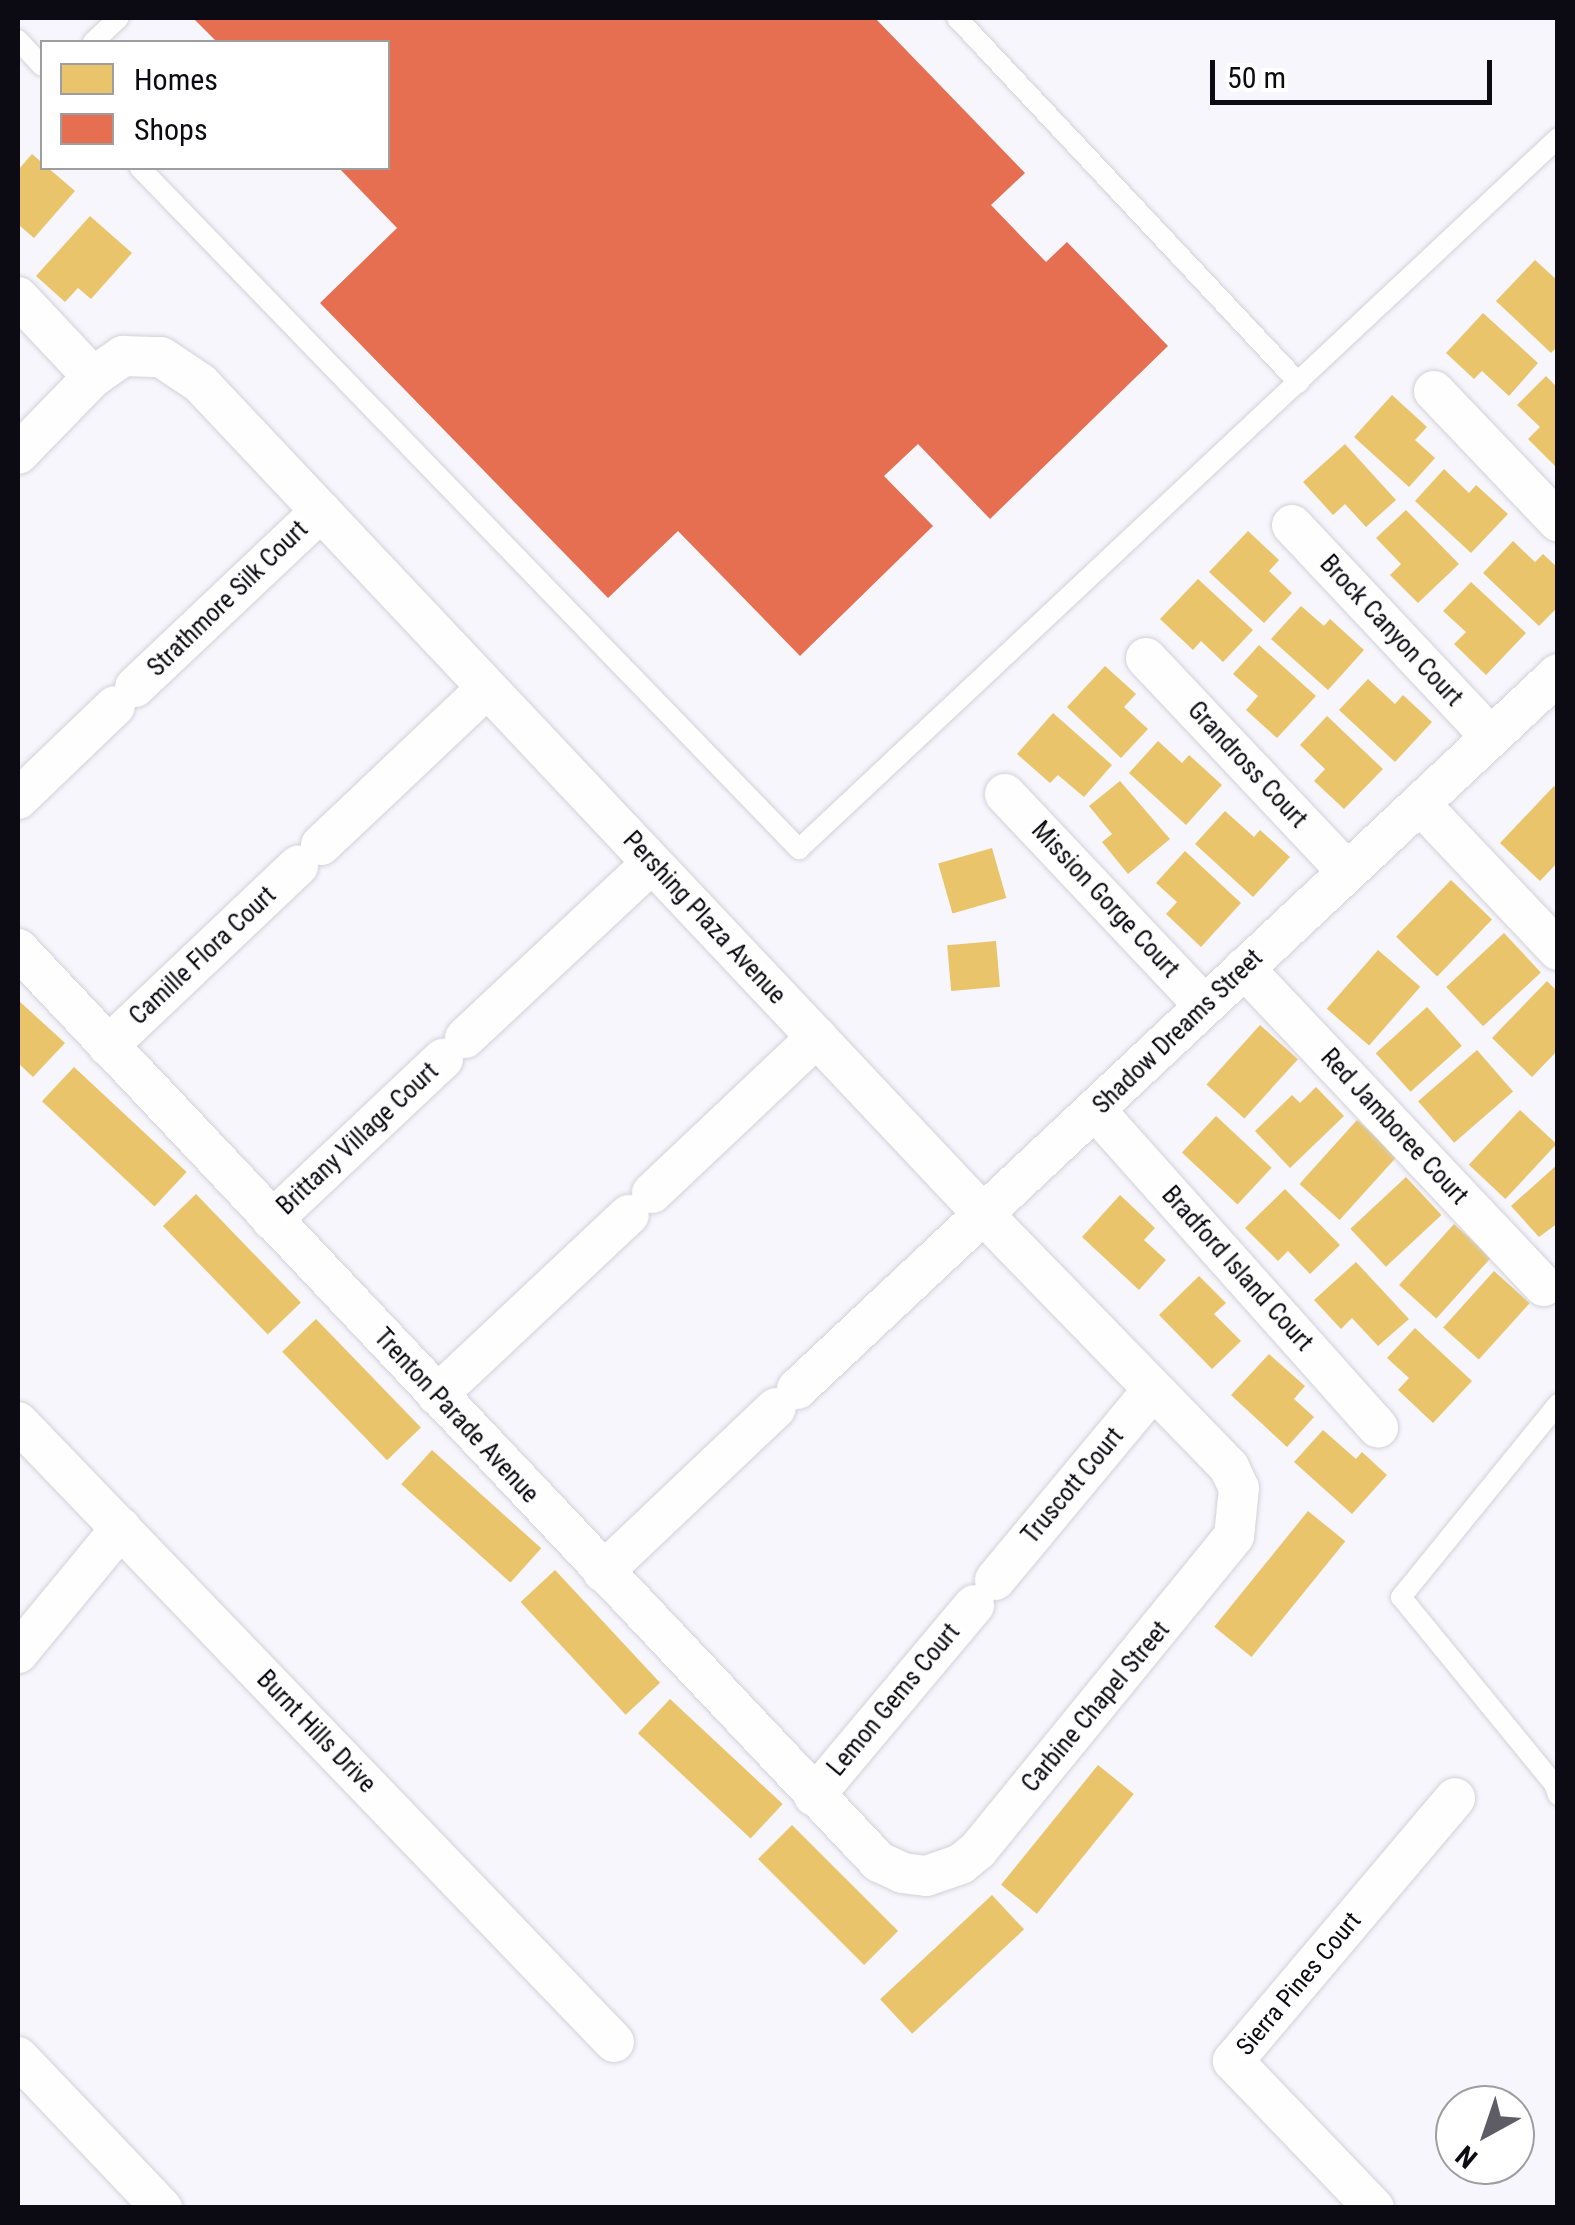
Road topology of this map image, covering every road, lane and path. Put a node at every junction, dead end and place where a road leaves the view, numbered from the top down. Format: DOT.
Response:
graph roads {
  1 [pos="119,18"];
  2 [pos="957,18"];
  3 [pos="18,40"];
  4 [pos="95,40"];
  5 [pos="40,64"];
  6 [pos="1558,138"];
  7 [pos="142,170"];
  8 [pos="18,297"];
  9 [pos="93,377"];
  10 [pos="1300,383"];
  11 [pos="1434,390"];
  12 [pos="18,454"];
  13 [pos="321,511"];
  14 [pos="1558,521"];
  15 [pos="1292,526"];
  16 [pos="1146,658"];
  17 [pos="1558,674"];
  18 [pos="487,688"];
  19 [pos="1490,737"];
  20 [pos="1005,794"];
  21 [pos="18,800"];
  22 [pos="1420,804"];
  23 [pos="652,862"];
  24 [pos="1347,872"];
  25 [pos="18,949"];
  26 [pos="1558,950"];
  27 [pos="1244,968"];
  28 [pos="1204,1006"];
  29 [pos="817,1037"];
  30 [pos="108,1046"];
  31 [pos="1096,1111"];
  32 [pos="983,1214"];
  33 [pos="272,1220"];
  34 [pos="1544,1286"];
  35 [pos="1151,1392"];
  36 [pos="437,1395"];
  37 [pos="1558,1404"];
  38 [pos="18,1422"];
  39 [pos="1378,1427"];
  40 [pos="1239,1488"];
  41 [pos="120,1528"];
  42 [pos="603,1572"];
  43 [pos="984,1592"];
  44 [pos="18,1652"];
  45 [pos="1558,1795"];
  46 [pos="814,1796"];
  47 [pos="1455,1798"];
  48 [pos="903,1873"];
  49 [pos="614,2042"];
  50 [pos="18,2057"];
  51 [pos="162,2208"];
  52 [pos="1374,2208"];
  1 -- 4 [label="lane"];
  2 -- 10 [label="lane"];
  3 -- 5 [label="lane"];
  6 -- 10 [label="lane"];
  7 -- 10 [label="lane"];
  8 -- 9 [label="street"];
  9 -- 12 [label="street"];
  9 -- 13 [label="street, Pershing Plaza Avenue"];
  11 -- 14 [label="street"];
  13 -- 18 [label="street, Pershing Plaza Avenue"];
  13 -- 21 [label="street, Strathmore Silk Court"];
  15 -- 19 [label="street, Brock Canyon Court"];
  16 -- 24 [label="street, Grandross Court"];
  17 -- 19 [label="street, Shadow Dreams Street"];
  18 -- 23 [label="street, Pershing Plaza Avenue"];
  18 -- 30 [label="street, Camille Flora Court"];
  19 -- 22 [label="street, Shadow Dreams Street"];
  20 -- 28 [label="street, Mission Gorge Court"];
  22 -- 24 [label="street, Shadow Dreams Street"];
  22 -- 26 [label="street"];
  23 -- 29 [label="street, Pershing Plaza Avenue"];
  23 -- 33 [label="street, Brittany Village Court"];
  24 -- 27 [label="street, Shadow Dreams Street"];
  25 -- 30 [label="street, Trenton Parade Avenue"];
  27 -- 28 [label="street, Shadow Dreams Street"];
  27 -- 34 [label="street, Red Jamboree Court"];
  28 -- 31 [label="street, Shadow Dreams Street"];
  29 -- 32 [label="street, Pershing Plaza Avenue"];
  29 -- 36 [label="street"];
  30 -- 33 [label="street, Trenton Parade Avenue"];
  31 -- 32 [label="street, Shadow Dreams Street"];
  31 -- 39 [label="street, Bradford Island Court"];
  32 -- 35 [label="street, Pershing Plaza Avenue"];
  32 -- 42 [label="street, Shadow Dreams Street"];
  33 -- 36 [label="street, Trenton Parade Avenue"];
  35 -- 40 [label="street, Pershing Plaza Avenue"];
  35 -- 43 [label="street, Truscott Court"];
  36 -- 42 [label="street, Trenton Parade Avenue"];
  37 -- 45 [label="lane"];
  38 -- 41 [label="street, Burnt Hills Drive"];
  40 -- 48 [label="street, Carbine Chapel Street"];
  41 -- 44 [label="street"];
  41 -- 49 [label="street, Burnt Hills Drive"];
  42 -- 46 [label="street, Trenton Parade Avenue"];
  43 -- 46 [label="street, Lemon Gems Court"];
  46 -- 48 [label="street, Trenton Parade Avenue"];
  47 -- 52 [label="street, Sierra Pines Court"];
  50 -- 51 [label="street"];
}
